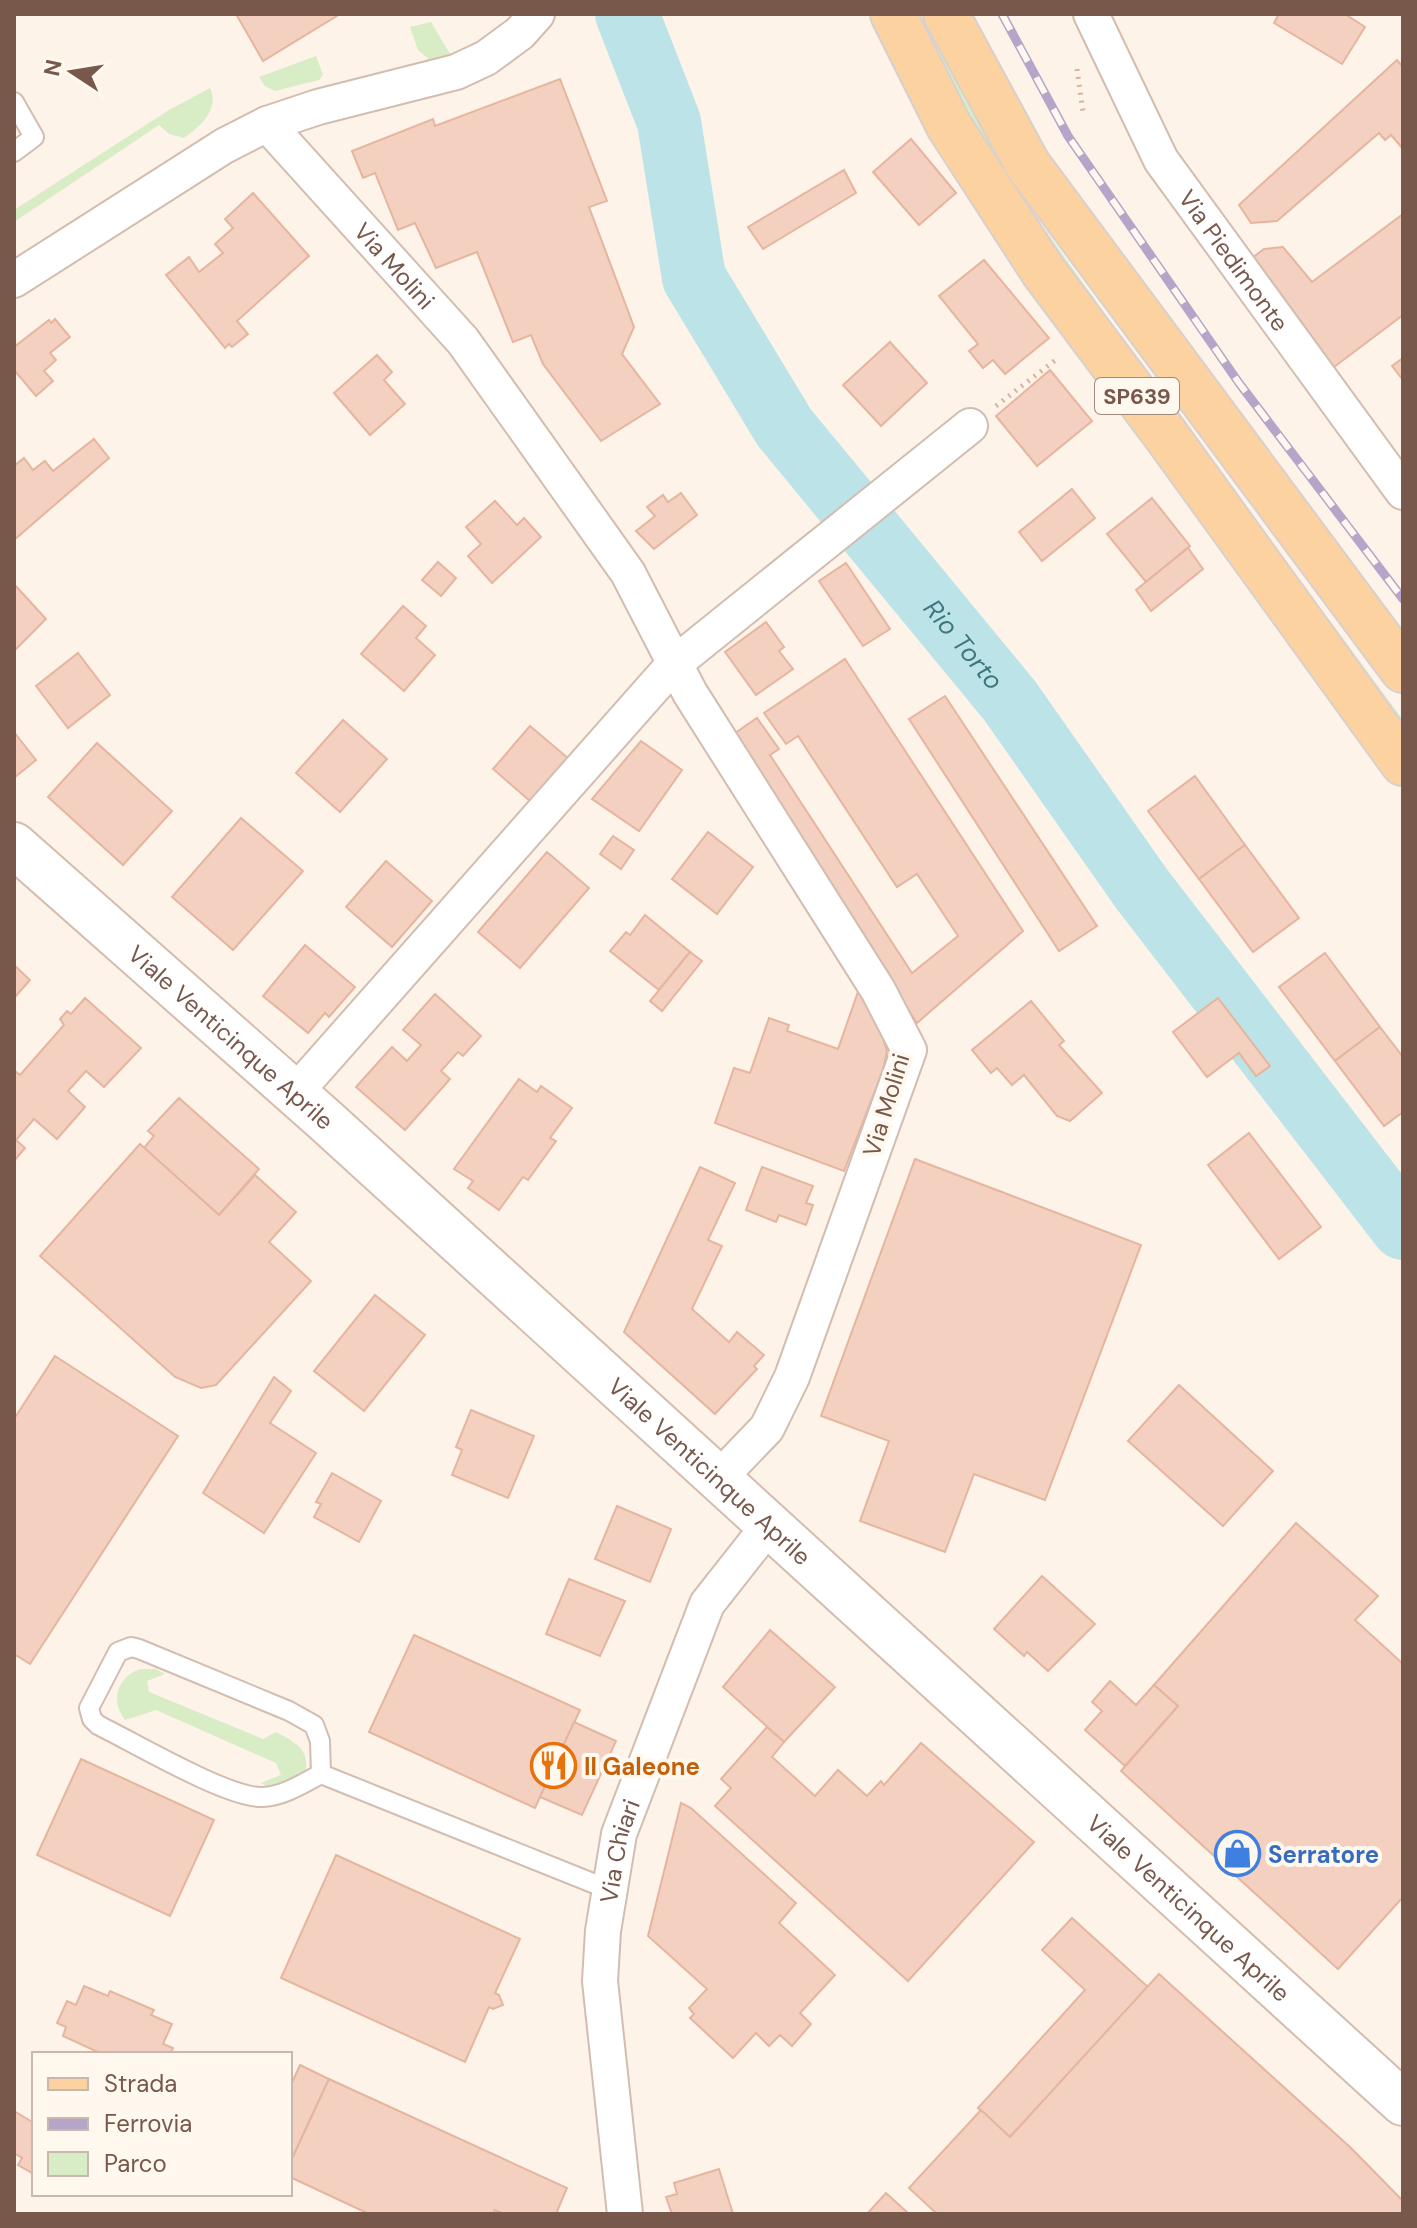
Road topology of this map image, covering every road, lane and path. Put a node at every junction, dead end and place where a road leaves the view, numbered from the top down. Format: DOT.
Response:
graph roads {
  1 [pos="537,14"];
  2 [pos="866,14"];
  3 [pos="893,14"];
  4 [pos="946,14"];
  5 [pos="1091,14"];
  6 [pos="14,102"];
  7 [pos="940,110"];
  8 [pos="267,124"];
  9 [pos="14,152"];
  10 [pos="14,280"];
  11 [pos="1067,351"];
  12 [pos="970,426"];
  13 [pos="1403,492"];
  14 [pos="674,664"];
  15 [pos="1403,670"];
  16 [pos="1403,763"];
  17 [pos="14,845"];
  18 [pos="294,1094"];
  19 [pos="719,1478"];
  20 [pos="770,1524"];
  21 [pos="321,1774"];
  22 [pos="610,1890"];
  23 [pos="1403,2103"];
  24 [pos="625,2214"];
  1 -- 8 [label="street"];
  2 -- 7 [label="main road"];
  3 -- 7 [label="main road, SP639"];
  4 -- 15 [label="main road, SP639"];
  5 -- 13 [label="street, Via Piedimonte"];
  6 -- 9 [label="lane"];
  7 -- 16 [label="main road, SP639"];
  8 -- 10 [label="street"];
  8 -- 14 [label="street, Via Molini"];
  11 -- 12 [label="path"];
  12 -- 14 [label="street"];
  14 -- 18 [label="street"];
  14 -- 19 [label="street, Via Molini"];
  17 -- 18 [label="main road, Viale Venticinque Aprile"];
  18 -- 19 [label="main road, Viale Venticinque Aprile"];
  19 -- 20 [label="main road, Viale Venticinque Aprile"];
  20 -- 22 [label="street, Via Chiari"];
  20 -- 23 [label="main road, Viale Venticinque Aprile"];
  21 -- 21 [label="lane"];
  21 -- 22 [label="lane"];
  22 -- 24 [label="street, Via Chiari"];
}
